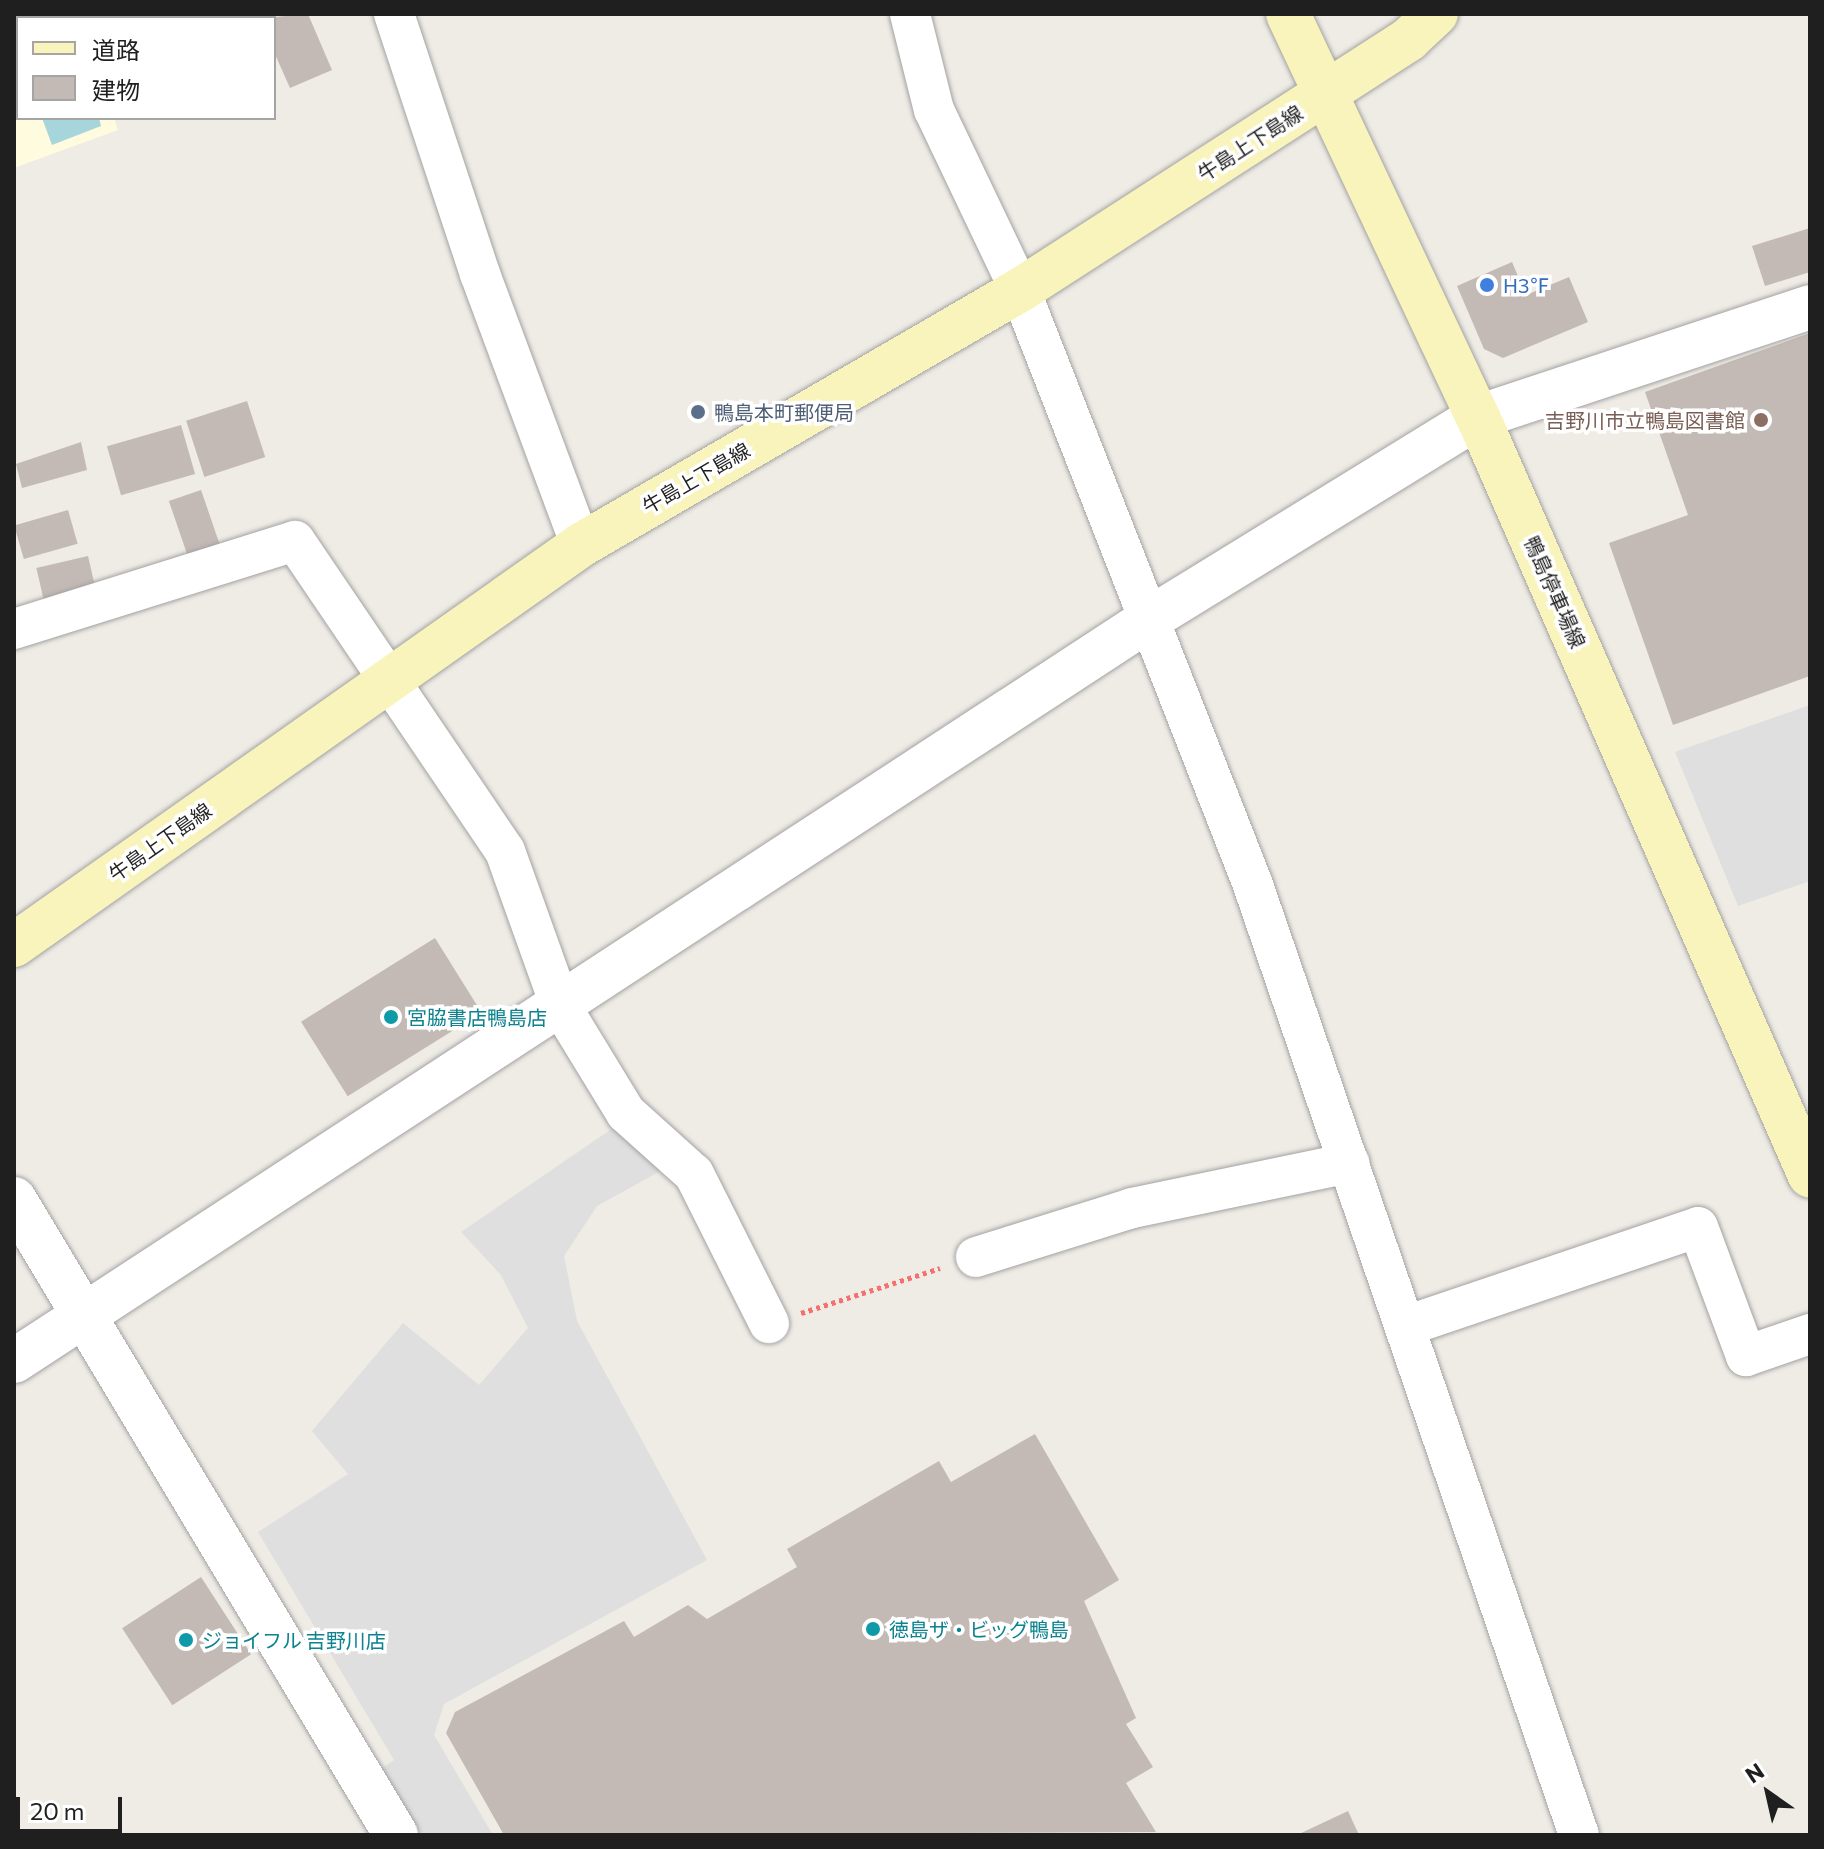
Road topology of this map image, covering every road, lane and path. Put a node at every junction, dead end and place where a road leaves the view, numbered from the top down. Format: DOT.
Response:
graph roads {
  1 [pos="394,14"];
  2 [pos="910,14"];
  3 [pos="1288,14"];
  4 [pos="1436,14"];
  5 [pos="1324,95"];
  6 [pos="1020,290"];
  7 [pos="1810,307"];
  8 [pos="1478,417"];
  9 [pos="581,545"];
  10 [pos="19,616"];
  11 [pos="1151,618"];
  12 [pos="393,677"];
  13 [pos="14,945"];
  14 [pos="560,1005"];
  15 [pos="1349,1163"];
  16 [pos="1810,1176"];
  17 [pos="14,1199"];
  18 [pos="976,1257"];
  19 [pos="83,1317"];
  20 [pos="769,1323"];
  21 [pos="1409,1325"];
  22 [pos="1810,1334"];
  23 [pos="14,1361"];
  24 [pos="396,1835"];
  25 [pos="1579,1835"];
  1 -- 9 [label="street"];
  2 -- 6 [label="street"];
  3 -- 5 [label="main road, 鴨島停車場線"];
  4 -- 5 [label="main road, 牛島上下島線"];
  5 -- 6 [label="main road, 牛島上下島線"];
  5 -- 8 [label="main road, 鴨島停車場線"];
  6 -- 9 [label="main road, 牛島上下島線"];
  6 -- 11 [label="street"];
  7 -- 8 [label="street"];
  8 -- 11 [label="street"];
  8 -- 16 [label="main road, 鴨島停車場線"];
  9 -- 12 [label="main road, 牛島上下島線"];
  10 -- 12 [label="street"];
  11 -- 14 [label="street"];
  11 -- 15 [label="street"];
  12 -- 13 [label="main road, 牛島上下島線"];
  12 -- 14 [label="street"];
  14 -- 19 [label="street"];
  14 -- 20 [label="street"];
  15 -- 18 [label="street"];
  15 -- 21 [label="street"];
  17 -- 19 [label="street"];
  18 -- 20 [label="path"];
  19 -- 23 [label="street"];
  19 -- 24 [label="street"];
  21 -- 22 [label="street"];
  21 -- 25 [label="street"];
}
